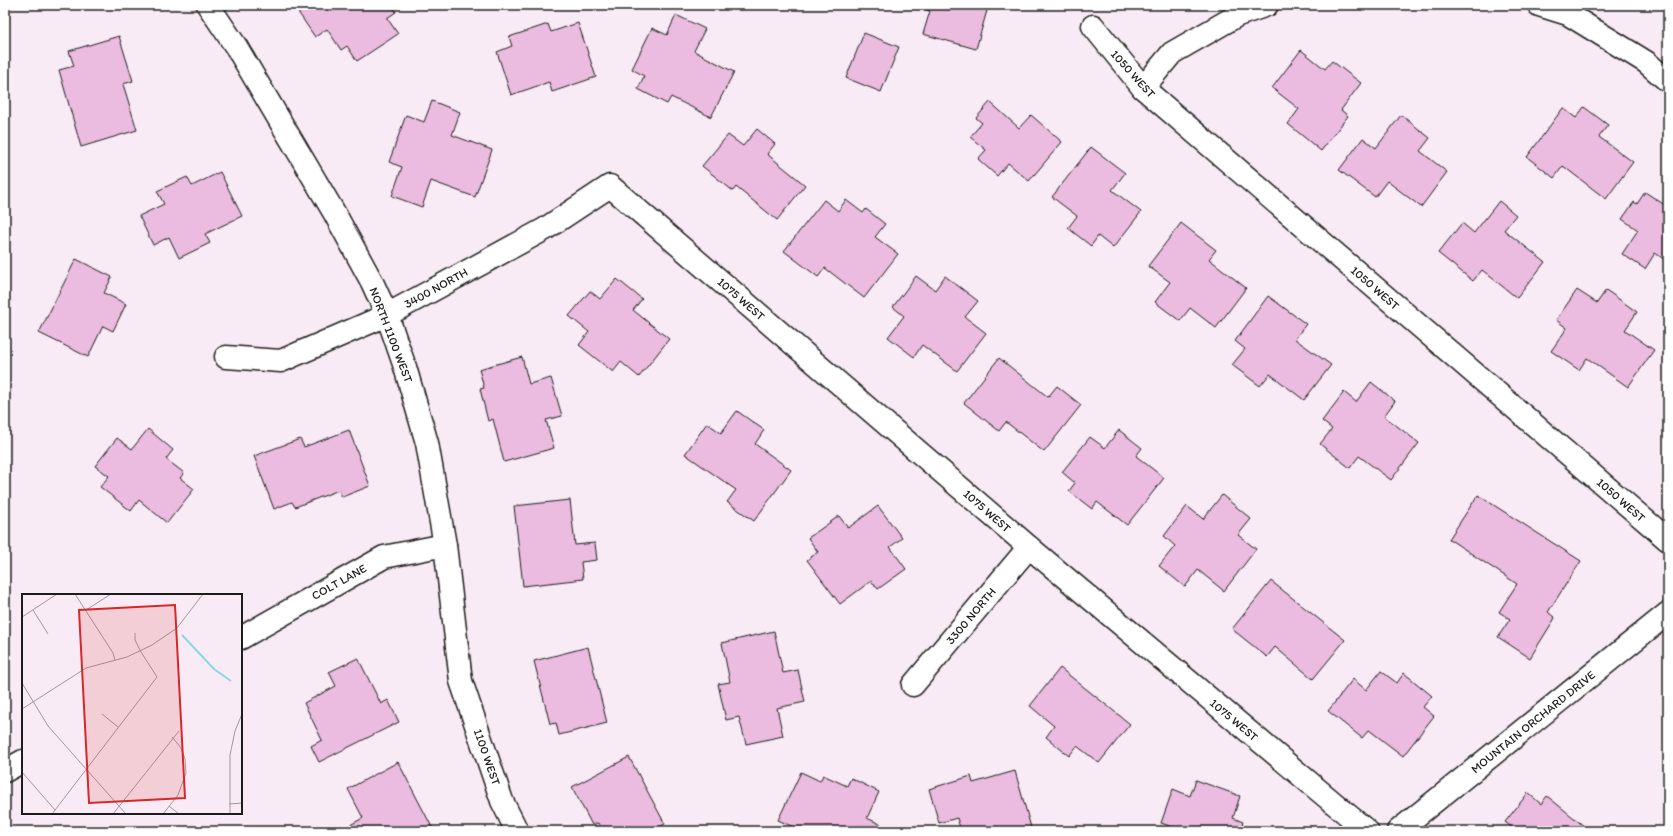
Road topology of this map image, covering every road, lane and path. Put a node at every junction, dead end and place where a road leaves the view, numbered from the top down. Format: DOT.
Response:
graph roads {
  1 [pos="208,5"];
  2 [pos="1268,5"];
  3 [pos="1539,5"];
  4 [pos="1093,26"];
  5 [pos="1668,81"];
  6 [pos="1143,88"];
  7 [pos="610,186"];
  8 [pos="386,315"];
  9 [pos="226,357"];
  10 [pos="1668,540"];
  11 [pos="444,545"];
  12 [pos="1028,547"];
  13 [pos="1668,613"];
  14 [pos="242,637"];
  15 [pos="461,681"];
  16 [pos="913,685"];
  17 [pos="22,762"];
  18 [pos="5,771"];
  19 [pos="517,831"];
  20 [pos="1367,831"];
  21 [pos="1398,831"];
  1 -- 8 [label="street, NORTH 1100 WEST"];
  2 -- 6 [label="street"];
  3 -- 5 [label="street"];
  4 -- 6 [label="street, 1050 WEST"];
  6 -- 10 [label="street, 1050 WEST"];
  7 -- 8 [label="street, 3400 NORTH"];
  7 -- 12 [label="street, 1075 WEST"];
  8 -- 9 [label="street, 3400 NORTH"];
  8 -- 11 [label="street, NORTH 1100 WEST"];
  11 -- 14 [label="street, COLT LANE"];
  11 -- 15 [label="street, NORTH 1100 WEST"];
  12 -- 16 [label="street, 3300 NORTH"];
  12 -- 20 [label="street, 1075 WEST"];
  13 -- 21 [label="street, MOUNTAIN ORCHARD DRIVE"];
  15 -- 19 [label="street, 1100 WEST"];
  17 -- 18 [label="street"];
}
